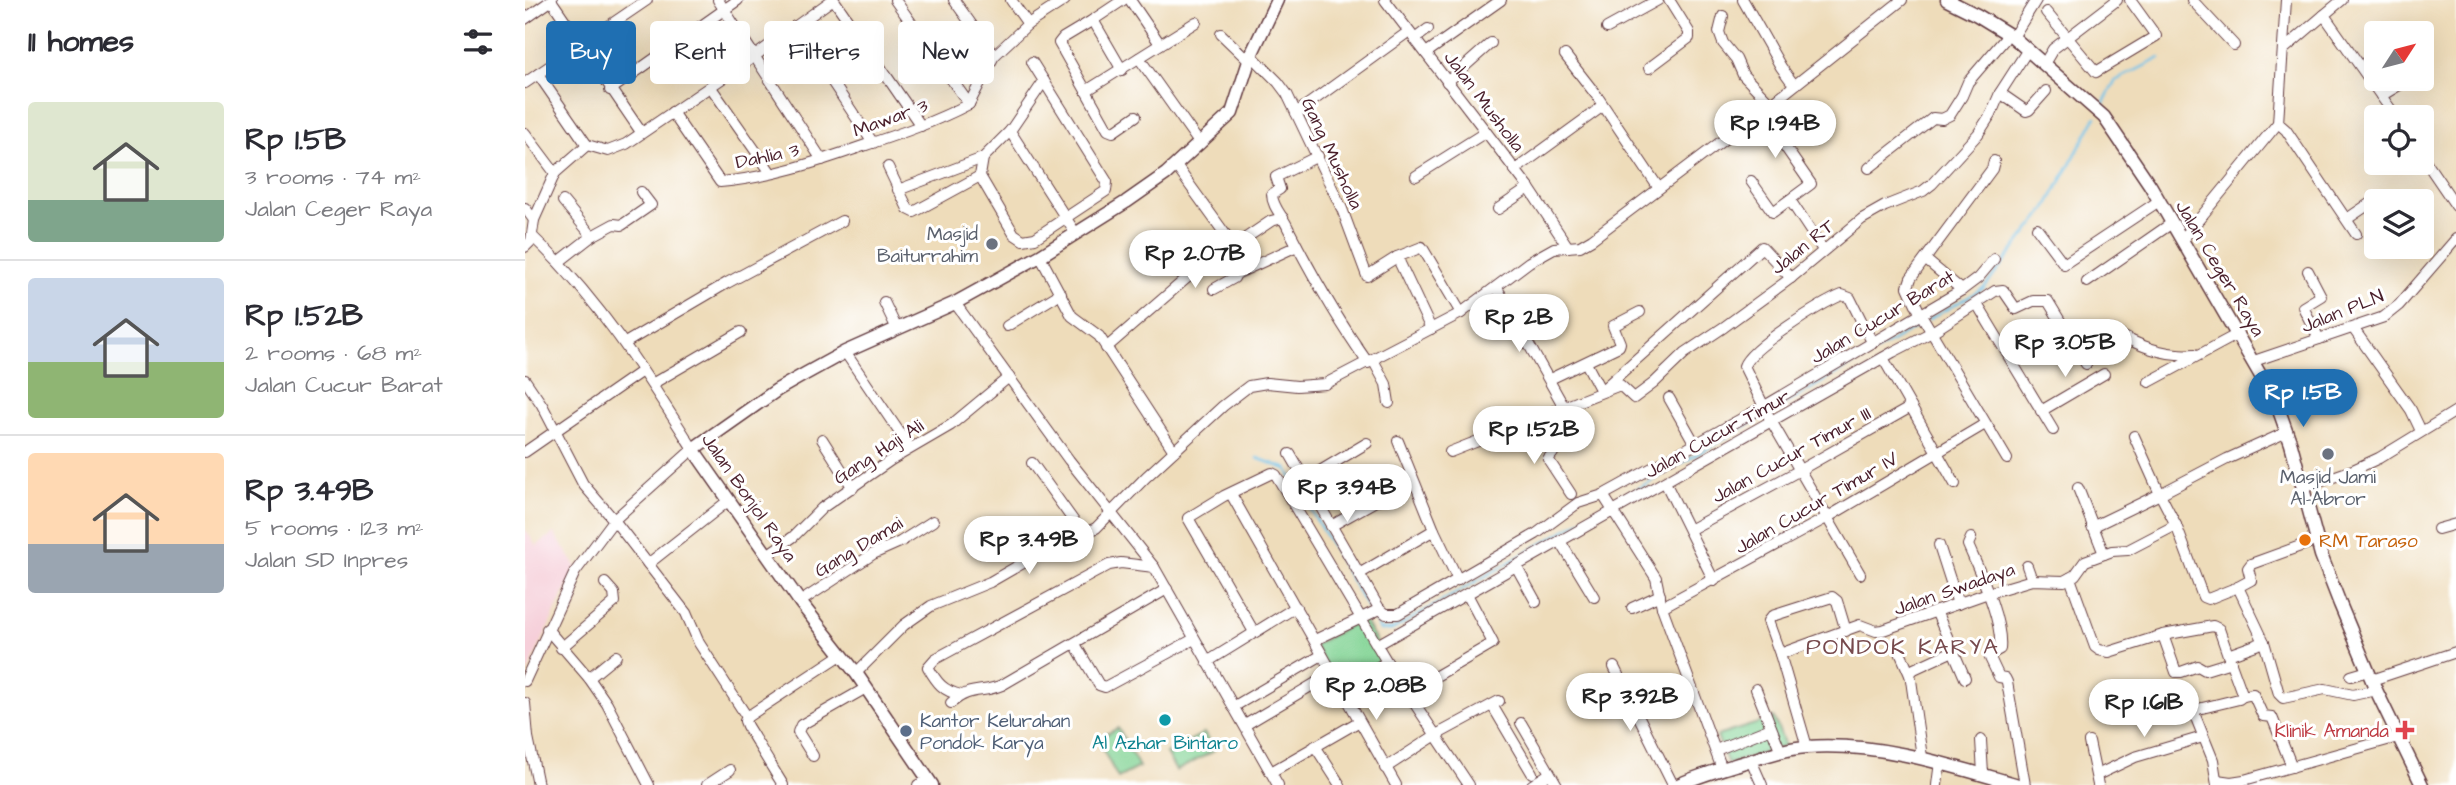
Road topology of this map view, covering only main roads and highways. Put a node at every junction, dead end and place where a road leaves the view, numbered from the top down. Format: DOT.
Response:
graph roads {
  1 [pos="1277,0"];
  2 [pos="1947,0"];
  3 [pos="1962,4"];
  4 [pos="1977,777"];
  5 [pos="926,783"];
  6 [pos="1678,785"];
  7 [pos="2018,785"];
  8 [pos="2422,785"];
  1 -- 5 [label="main road, Jalan Bonjol Raya"];
  2 -- 3 [label="main road, Jalan Ceger Raya"];
  3 -- 8 [label="main road, Jalan Ceger Raya"];
  4 -- 6 [label="main road"];
  4 -- 7 [label="main road"];
}
